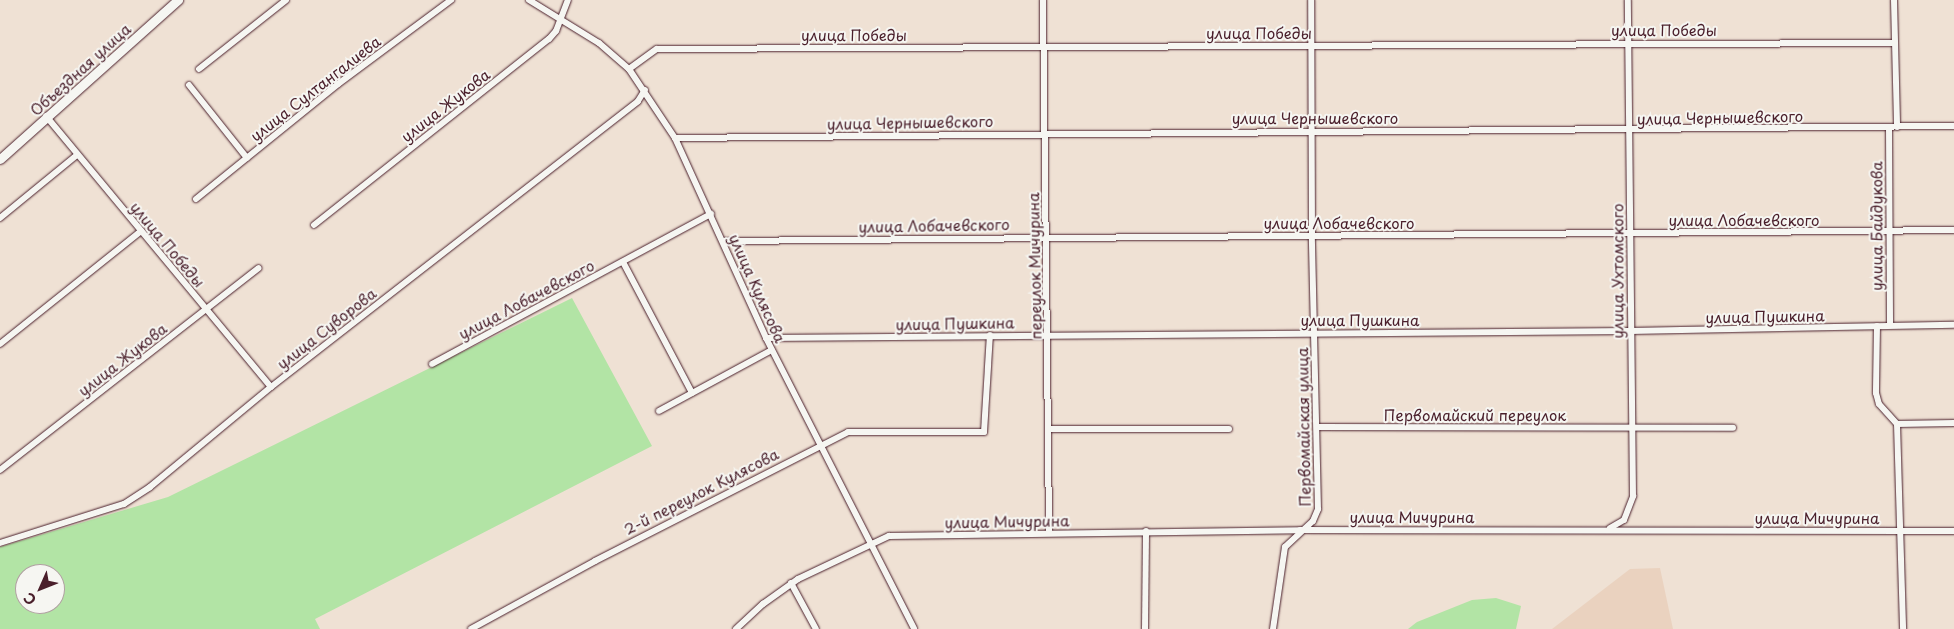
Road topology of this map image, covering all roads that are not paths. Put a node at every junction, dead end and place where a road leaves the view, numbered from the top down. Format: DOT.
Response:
graph roads {
  1 [pos="178,0"];
  2 [pos="286,0"];
  3 [pos="451,0"];
  4 [pos="529,0"];
  5 [pos="568,0"];
  6 [pos="1043,0"];
  7 [pos="1311,0"];
  8 [pos="1628,0"];
  9 [pos="1894,0"];
  10 [pos="559,18"];
  11 [pos="1896,42"];
  12 [pos="1628,43"];
  13 [pos="1312,46"];
  14 [pos="1045,47"];
  15 [pos="198,69"];
  16 [pos="629,69"];
  17 [pos="188,85"];
  18 [pos="645,90"];
  19 [pos="46,116"];
  20 [pos="1954,126"];
  21 [pos="1889,127"];
  22 [pos="1897,127"];
  23 [pos="1312,130"];
  24 [pos="1629,131"];
  25 [pos="1046,133"];
  26 [pos="676,138"];
  27 [pos="77,154"];
  28 [pos="247,158"];
  29 [pos="0,159"];
  30 [pos="196,199"];
  31 [pos="711,214"];
  32 [pos="0,218"];
  33 [pos="314,224"];
  34 [pos="1954,230"];
  35 [pos="141,231"];
  36 [pos="1888,231"];
  37 [pos="1630,233"];
  38 [pos="1312,235"];
  39 [pos="1046,236"];
  40 [pos="724,241"];
  41 [pos="623,262"];
  42 [pos="259,268"];
  43 [pos="206,310"];
  44 [pos="1890,325"];
  45 [pos="1954,325"];
  46 [pos="1877,326"];
  47 [pos="1630,331"];
  48 [pos="1314,333"];
  49 [pos="1048,334"];
  50 [pos="990,335"];
  51 [pos="766,338"];
  52 [pos="0,344"];
  53 [pos="772,350"];
  54 [pos="432,364"];
  55 [pos="271,387"];
  56 [pos="692,393"];
  57 [pos="658,411"];
  58 [pos="1954,423"];
  59 [pos="1897,424"];
  60 [pos="1318,427"];
  61 [pos="1632,428"];
  62 [pos="1733,428"];
  63 [pos="1229,429"];
  64 [pos="1048,430"];
  65 [pos="819,444"];
  66 [pos="0,470"];
  67 [pos="1606,529"];
  68 [pos="1300,530"];
  69 [pos="1146,531"];
  70 [pos="1954,531"];
  71 [pos="1049,532"];
  72 [pos="1899,532"];
  73 [pos="0,543"];
  74 [pos="872,543"];
  75 [pos="791,583"];
  76 [pos="470,629"];
  77 [pos="736,629"];
  78 [pos="816,629"];
  79 [pos="914,629"];
  80 [pos="1145,629"];
  81 [pos="1273,629"];
  82 [pos="1903,629"];
  1 -- 19 [label="street, Объездная улица"];
  2 -- 15 [label="street"];
  3 -- 28 [label="street, улица Султангалиева"];
  4 -- 10 [label="street, улица Кулясова"];
  5 -- 10 [label="street, улица Жукова"];
  6 -- 14 [label="street, переулок Мичурина"];
  7 -- 13 [label="street, Первомайская улица"];
  8 -- 12 [label="street, улица Ухтомского"];
  9 -- 11 [label="street"];
  10 -- 16 [label="street, улица Кулясова"];
  10 -- 33 [label="street, улица Жукова"];
  11 -- 12 [label="street, улица Победы"];
  11 -- 22 [label="street"];
  12 -- 13 [label="street, улица Победы"];
  12 -- 24 [label="street, улица Ухтомского"];
  13 -- 14 [label="street, улица Победы"];
  13 -- 23 [label="street, Первомайская улица"];
  14 -- 16 [label="street, улица Победы"];
  14 -- 25 [label="street, переулок Мичурина"];
  16 -- 18 [label="street, улица Кулясова"];
  17 -- 28 [label="street"];
  18 -- 26 [label="street, улица Кулясова"];
  18 -- 55 [label="street, улица Суворова"];
  19 -- 27 [label="street, улица Победы"];
  19 -- 29 [label="street, Объездная улица"];
  20 -- 22 [label="street, улица Чернышевского"];
  21 -- 22 [label="street, улица Чернышевского"];
  21 -- 24 [label="street, улица Чернышевского"];
  21 -- 36 [label="street, улица Байдукова"];
  23 -- 24 [label="street, улица Чернышевского"];
  23 -- 25 [label="street, улица Чернышевского"];
  23 -- 38 [label="street, Первомайская улица"];
  24 -- 37 [label="street, улица Ухтомского"];
  25 -- 26 [label="street, улица Чернышевского"];
  25 -- 39 [label="street, переулок Мичурина"];
  26 -- 31 [label="street, улица Кулясова"];
  27 -- 32 [label="street"];
  27 -- 35 [label="street, улица Победы"];
  28 -- 30 [label="street, улица Султангалиева"];
  31 -- 40 [label="street, улица Кулясова"];
  31 -- 41 [label="street, улица Лобачевского"];
  34 -- 36 [label="street, улица Лобачевского"];
  35 -- 43 [label="street, улица Победы"];
  35 -- 52 [label="street"];
  36 -- 37 [label="street, улица Лобачевского"];
  36 -- 44 [label="street, улица Байдукова"];
  37 -- 38 [label="street, улица Лобачевского"];
  37 -- 47 [label="street, улица Ухтомского"];
  38 -- 39 [label="street, улица Лобачевского"];
  38 -- 48 [label="street, Первомайская улица"];
  39 -- 40 [label="street, улица Лобачевского"];
  39 -- 49 [label="street, переулок Мичурина"];
  40 -- 51 [label="street, улица Кулясова"];
  41 -- 54 [label="street, улица Лобачевского"];
  41 -- 56 [label="street"];
  42 -- 43 [label="street, улица Жукова"];
  43 -- 55 [label="street, улица Победы"];
  43 -- 66 [label="street, улица Жукова"];
  44 -- 45 [label="street, улица Пушкина"];
  44 -- 46 [label="street, улица Пушкина"];
  46 -- 47 [label="street, улица Пушкина"];
  46 -- 59 [label="street"];
  47 -- 48 [label="street, улица Пушкина"];
  47 -- 61 [label="street, улица Ухтомского"];
  48 -- 49 [label="street, улица Пушкина"];
  48 -- 60 [label="street, Первомайская улица"];
  49 -- 50 [label="street, улица Пушкина"];
  49 -- 64 [label="street, переулок Мичурина"];
  50 -- 51 [label="street, улица Пушкина"];
  50 -- 65 [label="street, 2-й переулок Кулясова"];
  51 -- 53 [label="street, улица Кулясова"];
  53 -- 56 [label="street"];
  53 -- 65 [label="street, улица Кулясова"];
  55 -- 73 [label="street, улица Суворова"];
  56 -- 57 [label="street"];
  58 -- 59 [label="street"];
  59 -- 72 [label="street"];
  60 -- 61 [label="street, Первомайский переулок"];
  60 -- 68 [label="street, Первомайская улица"];
  61 -- 62 [label="street, Первомайский переулок"];
  61 -- 67 [label="street, улица Ухтомского"];
  63 -- 64 [label="street"];
  64 -- 71 [label="street, переулок Мичурина"];
  65 -- 74 [label="street, улица Кулясова"];
  65 -- 76 [label="street, 2-й переулок Кулясова"];
  67 -- 68 [label="street, улица Мичурина"];
  67 -- 72 [label="street, улица Мичурина"];
  68 -- 69 [label="street, улица Мичурина"];
  68 -- 81 [label="street, Первомайская улица"];
  69 -- 71 [label="street, улица Мичурина"];
  69 -- 80 [label="street"];
  70 -- 72 [label="street, улица Мичурина"];
  71 -- 74 [label="street, улица Мичурина"];
  72 -- 82 [label="street"];
  74 -- 75 [label="street, улица Мичурина"];
  74 -- 79 [label="street, улица Кулясова"];
  75 -- 77 [label="street, улица Мичурина"];
  75 -- 78 [label="street"];
}
